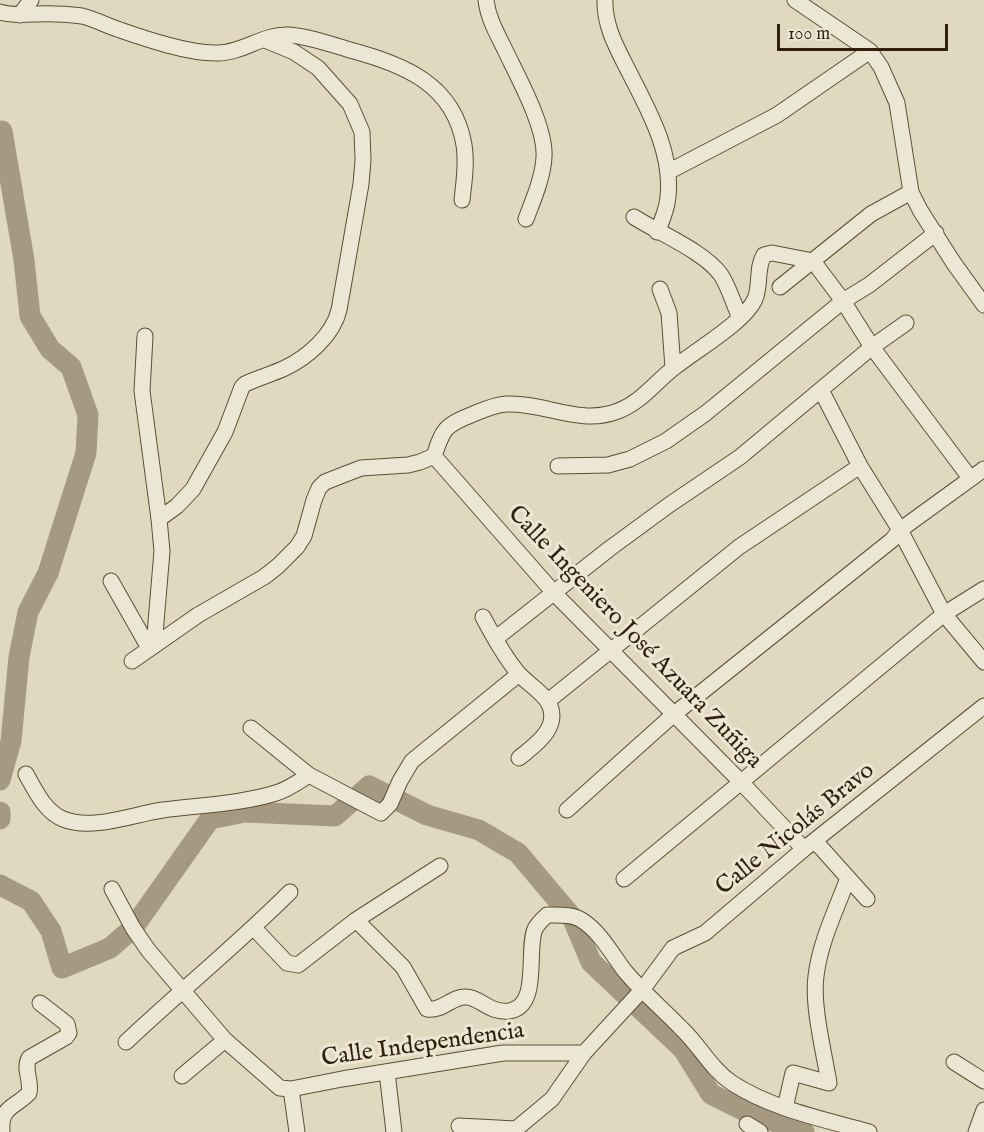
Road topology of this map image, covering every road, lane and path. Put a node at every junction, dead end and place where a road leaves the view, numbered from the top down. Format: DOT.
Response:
graph roads {
  1 [pos="31,0"];
  2 [pos="486,0"];
  3 [pos="605,0"];
  4 [pos="795,0"];
  5 [pos="0,12"];
  6 [pos="20,15"];
  7 [pos="265,40"];
  8 [pos="870,51"];
  9 [pos="668,172"];
  10 [pos="911,192"];
  11 [pos="462,200"];
  12 [pos="634,217"];
  13 [pos="526,219"];
  14 [pos="657,232"];
  15 [pos="936,233"];
  16 [pos="813,261"];
  17 [pos="780,287"];
  18 [pos="660,289"];
  19 [pos="843,301"];
  20 [pos="984,305"];
  21 [pos="740,318"];
  22 [pos="906,322"];
  23 [pos="145,336"];
  24 [pos="872,347"];
  25 [pos="673,369"];
  26 [pos="821,390"];
  27 [pos="434,456"];
  28 [pos="558,466"];
  29 [pos="860,466"];
  30 [pos="984,469"];
  31 [pos="970,478"];
  32 [pos="159,519"];
  33 [pos="900,530"];
  34 [pos="111,581"];
  35 [pos="984,589"];
  36 [pos="555,594"];
  37 [pos="944,614"];
  38 [pos="483,617"];
  39 [pos="495,639"];
  40 [pos="151,647"];
  41 [pos="609,650"];
  42 [pos="132,661"];
  43 [pos="984,662"];
  44 [pos="519,674"];
  45 [pos="548,701"];
  46 [pos="984,706"];
  47 [pos="673,714"];
  48 [pos="251,728"];
  49 [pos="519,758"];
  50 [pos="26,774"];
  51 [pos="309,775"];
  52 [pos="740,781"];
  53 [pos="567,810"];
  54 [pos="810,845"];
  55 [pos="440,866"];
  56 [pos="848,878"];
  57 [pos="624,879"];
  58 [pos="112,889"];
  59 [pos="290,892"];
  60 [pos="867,899"];
  61 [pos="356,920"];
  62 [pos="254,928"];
  63 [pos="183,988"];
  64 [pos="642,990"];
  65 [pos="40,1003"];
  66 [pos="225,1040"];
  67 [pos="126,1042"];
  68 [pos="584,1053"];
  69 [pos="954,1062"];
  70 [pos="387,1072"];
  71 [pos="182,1076"];
  72 [pos="984,1081"];
  73 [pos="291,1089"];
  74 [pos="785,1108"];
  75 [pos="984,1110"];
  76 [pos="459,1126"];
  77 [pos="2,1132"];
  78 [pos="297,1132"];
  79 [pos="394,1132"];
  80 [pos="869,1132"];
  81 [pos="976,1132"];
  1 -- 6 [label="street"];
  2 -- 13 [label="street"];
  3 -- 9 [label="street"];
  4 -- 8 [label="street"];
  5 -- 6 [label="street"];
  6 -- 7 [label="street"];
  7 -- 11 [label="street"];
  7 -- 32 [label="street"];
  8 -- 9 [label="street"];
  8 -- 10 [label="street"];
  9 -- 14 [label="street"];
  10 -- 15 [label="street"];
  10 -- 16 [label="street"];
  12 -- 14 [label="street"];
  14 -- 21 [label="street"];
  15 -- 19 [label="street"];
  15 -- 20 [label="street"];
  16 -- 17 [label="street"];
  16 -- 19 [label="street"];
  16 -- 21 [label="street"];
  18 -- 25 [label="street"];
  19 -- 24 [label="street"];
  19 -- 28 [label="street"];
  21 -- 25 [label="street"];
  22 -- 24 [label="street"];
  23 -- 32 [label="street"];
  24 -- 26 [label="street"];
  24 -- 31 [label="street"];
  25 -- 27 [label="street"];
  26 -- 29 [label="street"];
  26 -- 36 [label="street"];
  27 -- 36 [label="street, Calle Ingeniero José Azuara Zuñiga"];
  27 -- 40 [label="street"];
  29 -- 33 [label="street"];
  29 -- 41 [label="street"];
  30 -- 31 [label="street"];
  31 -- 33 [label="street"];
  32 -- 40 [label="street"];
  33 -- 37 [label="street"];
  33 -- 47 [label="street"];
  34 -- 40 [label="street"];
  35 -- 37 [label="street"];
  36 -- 39 [label="street"];
  36 -- 41 [label="street, Calle Ingeniero José Azuara Zuñiga"];
  37 -- 43 [label="street"];
  37 -- 52 [label="street"];
  38 -- 39 [label="street"];
  39 -- 44 [label="street"];
  40 -- 42 [label="street"];
  41 -- 45 [label="street"];
  41 -- 47 [label="street, Calle Ingeniero José Azuara Zuñiga"];
  44 -- 45 [label="street"];
  44 -- 51 [label="street"];
  45 -- 49 [label="street"];
  46 -- 54 [label="street, Calle Nicolás Bravo"];
  47 -- 52 [label="street, Calle Ingeniero José Azuara Zuñiga"];
  47 -- 53 [label="street"];
  48 -- 51 [label="street"];
  50 -- 51 [label="street"];
  52 -- 54 [label="street, Calle Ingeniero José Azuara Zuñiga"];
  52 -- 57 [label="street"];
  54 -- 56 [label="street, Calle Ingeniero José Azuara Zuñiga"];
  54 -- 64 [label="street, Calle Nicolás Bravo"];
  55 -- 61 [label="street"];
  56 -- 60 [label="street, Calle Ingeniero José Azuara Zuñiga"];
  56 -- 74 [label="street"];
  58 -- 63 [label="street"];
  59 -- 62 [label="street"];
  61 -- 62 [label="street"];
  61 -- 64 [label="street"];
  62 -- 63 [label="street"];
  63 -- 66 [label="street"];
  63 -- 67 [label="street"];
  64 -- 68 [label="street"];
  64 -- 74 [label="street"];
  65 -- 77 [label="street"];
  66 -- 71 [label="street"];
  66 -- 73 [label="street"];
  68 -- 70 [label="street, Calle Independencia"];
  68 -- 76 [label="street"];
  69 -- 72 [label="street"];
  70 -- 73 [label="street, Calle Independencia"];
  70 -- 79 [label="street"];
  73 -- 78 [label="street"];
  74 -- 80 [label="street"];
  75 -- 81 [label="street"];
}
